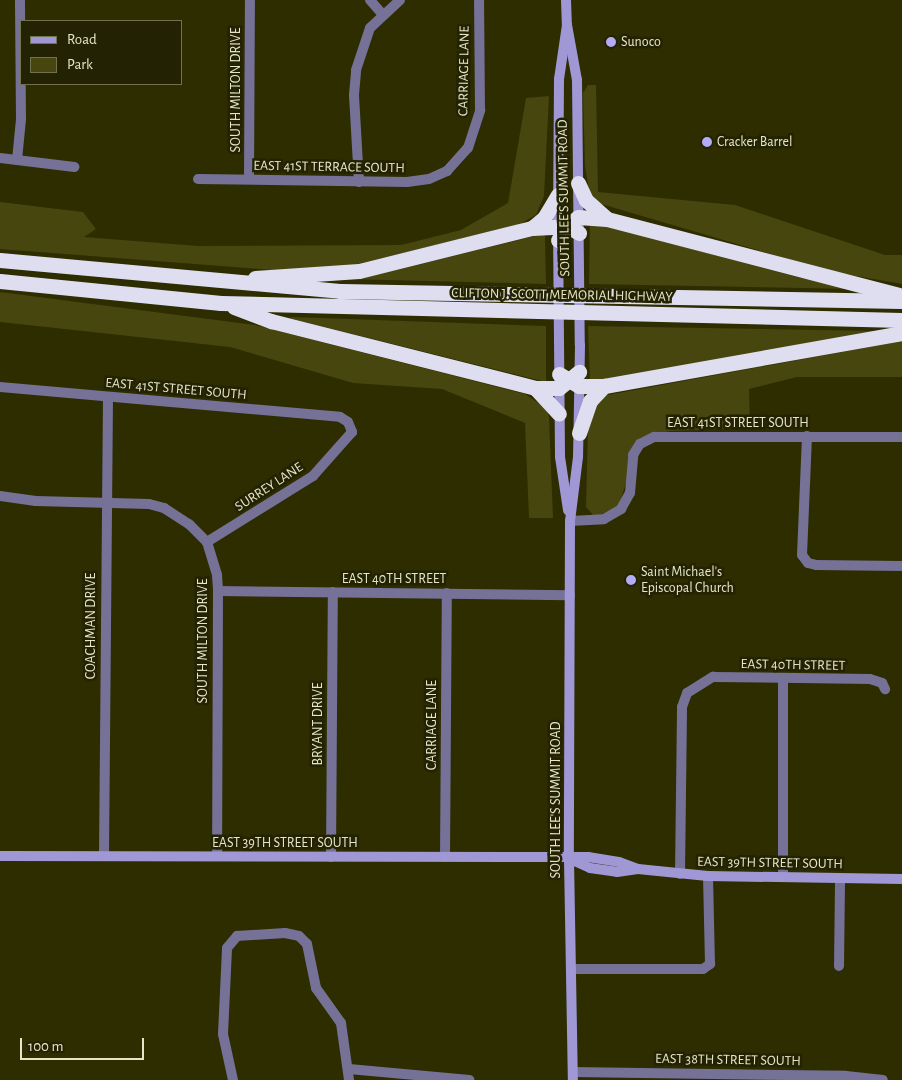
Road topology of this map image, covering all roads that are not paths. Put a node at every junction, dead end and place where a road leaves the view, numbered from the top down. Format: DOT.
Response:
graph roads {
  1 [pos="20,0"];
  2 [pos="250,0"];
  3 [pos="370,0"];
  4 [pos="400,0"];
  5 [pos="479,0"];
  6 [pos="566,0"];
  7 [pos="382,14"];
  8 [pos="20,20"];
  9 [pos="567,25"];
  10 [pos="21,85"];
  11 [pos="0,158"];
  12 [pos="17,160"];
  13 [pos="454,165"];
  14 [pos="74,167"];
  15 [pos="198,179"];
  16 [pos="249,180"];
  17 [pos="359,182"];
  18 [pos="578,183"];
  19 [pos="558,195"];
  20 [pos="607,219"];
  21 [pos="532,228"];
  22 [pos="568,228"];
  23 [pos="0,260"];
  24 [pos="0,281"];
  25 [pos="229,284"];
  26 [pos="902,296"];
  27 [pos="902,301"];
  28 [pos="221,303"];
  29 [pos="902,320"];
  30 [pos="902,333"];
  31 [pos="569,380"];
  32 [pos="604,386"];
  33 [pos="0,387"];
  34 [pos="535,388"];
  35 [pos="108,397"];
  36 [pos="559,414"];
  37 [pos="348,422"];
  38 [pos="578,433"];
  39 [pos="807,436"];
  40 [pos="902,437"];
  41 [pos="0,496"];
  42 [pos="106,502"];
  43 [pos="570,521"];
  44 [pos="207,542"];
  45 [pos="902,566"];
  46 [pos="218,592"];
  47 [pos="333,592"];
  48 [pos="447,593"];
  49 [pos="570,595"];
  50 [pos="783,678"];
  51 [pos="885,689"];
  52 [pos="0,856"];
  53 [pos="104,856"];
  54 [pos="217,856"];
  55 [pos="331,857"];
  56 [pos="445,857"];
  57 [pos="569,859"];
  58 [pos="680,874"];
  59 [pos="708,876"];
  60 [pos="783,877"];
  61 [pos="840,878"];
  62 [pos="902,878"];
  63 [pos="840,966"];
  64 [pos="571,969"];
  65 [pos="349,1075"];
  66 [pos="573,1076"];
  67 [pos="810,1078"];
  68 [pos="233,1080"];
  69 [pos="469,1080"];
  70 [pos="883,1080"];
  1 -- 8 [label="street"];
  2 -- 16 [label="street, SOUTH MILTON DRIVE"];
  3 -- 7 [label="street"];
  4 -- 7 [label="street"];
  5 -- 13 [label="street, CARRIAGE LANE"];
  6 -- 9 [label="main road, SOUTH LEE'S SUMMIT ROAD"];
  7 -- 17 [label="street"];
  9 -- 18 [label="main road, SOUTH LEE'S SUMMIT ROAD"];
  9 -- 19 [label="main road, SOUTH LEE'S SUMMIT ROAD"];
  10 -- 12 [label="street"];
  11 -- 12 [label="street"];
  12 -- 14 [label="street"];
  13 -- 17 [label="street, EAST 41ST TERRACE SOUTH"];
  15 -- 16 [label="street, EAST 41ST TERRACE SOUTH"];
  16 -- 17 [label="street, EAST 41ST TERRACE SOUTH"];
  18 -- 20 [label="highway"];
  18 -- 22 [label="main road, SOUTH LEE'S SUMMIT ROAD"];
  19 -- 21 [label="highway"];
  19 -- 22 [label="main road, SOUTH LEE'S SUMMIT ROAD"];
  20 -- 22 [label="highway"];
  20 -- 26 [label="highway"];
  21 -- 22 [label="highway"];
  21 -- 25 [label="highway"];
  22 -- 31 [label="main road, SOUTH LEE'S SUMMIT ROAD"];
  22 -- 31 [label="main road, SOUTH LEE'S SUMMIT ROAD"];
  23 -- 25 [label="highway, CLIFTON J. SCOTT MEMORIAL HIGHWAY"];
  24 -- 28 [label="highway"];
  25 -- 27 [label="highway, CLIFTON J. SCOTT MEMORIAL HIGHWAY"];
  28 -- 29 [label="highway, CLIFTON J. SCOTT MEMORIAL HIGHWAY"];
  28 -- 34 [label="highway"];
  30 -- 32 [label="highway"];
  31 -- 32 [label="highway"];
  31 -- 34 [label="highway"];
  31 -- 36 [label="main road, SOUTH LEE'S SUMMIT ROAD"];
  31 -- 38 [label="main road, SOUTH LEE'S SUMMIT ROAD"];
  32 -- 38 [label="highway"];
  33 -- 35 [label="street, EAST 41ST STREET SOUTH"];
  34 -- 36 [label="highway"];
  35 -- 37 [label="street, EAST 41ST STREET SOUTH"];
  35 -- 42 [label="street, COACHMAN DRIVE"];
  36 -- 43 [label="main road, SOUTH LEE'S SUMMIT ROAD"];
  37 -- 44 [label="street, SURREY LANE"];
  38 -- 43 [label="main road, SOUTH LEE'S SUMMIT ROAD"];
  39 -- 40 [label="street, EAST 41ST STREET SOUTH"];
  39 -- 43 [label="street, EAST 41ST STREET SOUTH"];
  39 -- 45 [label="street"];
  41 -- 42 [label="street, SOUTH MILTON DRIVE"];
  42 -- 44 [label="street, SOUTH MILTON DRIVE"];
  42 -- 53 [label="street, COACHMAN DRIVE"];
  43 -- 49 [label="main road, SOUTH LEE'S SUMMIT ROAD"];
  44 -- 46 [label="street, SOUTH MILTON DRIVE"];
  46 -- 47 [label="street, EAST 40TH STREET"];
  46 -- 54 [label="street, SOUTH MILTON DRIVE"];
  47 -- 48 [label="street, EAST 40TH STREET"];
  47 -- 55 [label="street, BRYANT DRIVE"];
  48 -- 49 [label="street, EAST 40TH STREET"];
  48 -- 56 [label="street, CARRIAGE LANE"];
  49 -- 57 [label="main road, SOUTH LEE'S SUMMIT ROAD"];
  50 -- 51 [label="street, EAST 40TH STREET"];
  50 -- 58 [label="street, EAST 40TH STREET"];
  50 -- 60 [label="street"];
  52 -- 53 [label="main road, EAST 39TH STREET SOUTH"];
  53 -- 54 [label="main road, EAST 39TH STREET SOUTH"];
  54 -- 55 [label="main road, EAST 39TH STREET SOUTH"];
  55 -- 56 [label="main road, EAST 39TH STREET SOUTH"];
  56 -- 57 [label="main road, EAST 39TH STREET SOUTH"];
  57 -- 58 [label="main road, EAST 39TH STREET SOUTH"];
  57 -- 64 [label="main road, SOUTH LEE'S SUMMIT ROAD"];
  58 -- 59 [label="main road, EAST 39TH STREET SOUTH"];
  59 -- 60 [label="main road, EAST 39TH STREET SOUTH"];
  59 -- 64 [label="street"];
  60 -- 61 [label="main road, EAST 39TH STREET SOUTH"];
  61 -- 62 [label="main road, EAST 39TH STREET SOUTH"];
  61 -- 63 [label="street"];
  64 -- 66 [label="main road, SOUTH LEE'S SUMMIT ROAD"];
  65 -- 68 [label="street"];
  65 -- 69 [label="street"];
  66 -- 67 [label="street, EAST 38TH STREET SOUTH"];
  67 -- 70 [label="street, EAST 38TH STREET SOUTH"];
}
